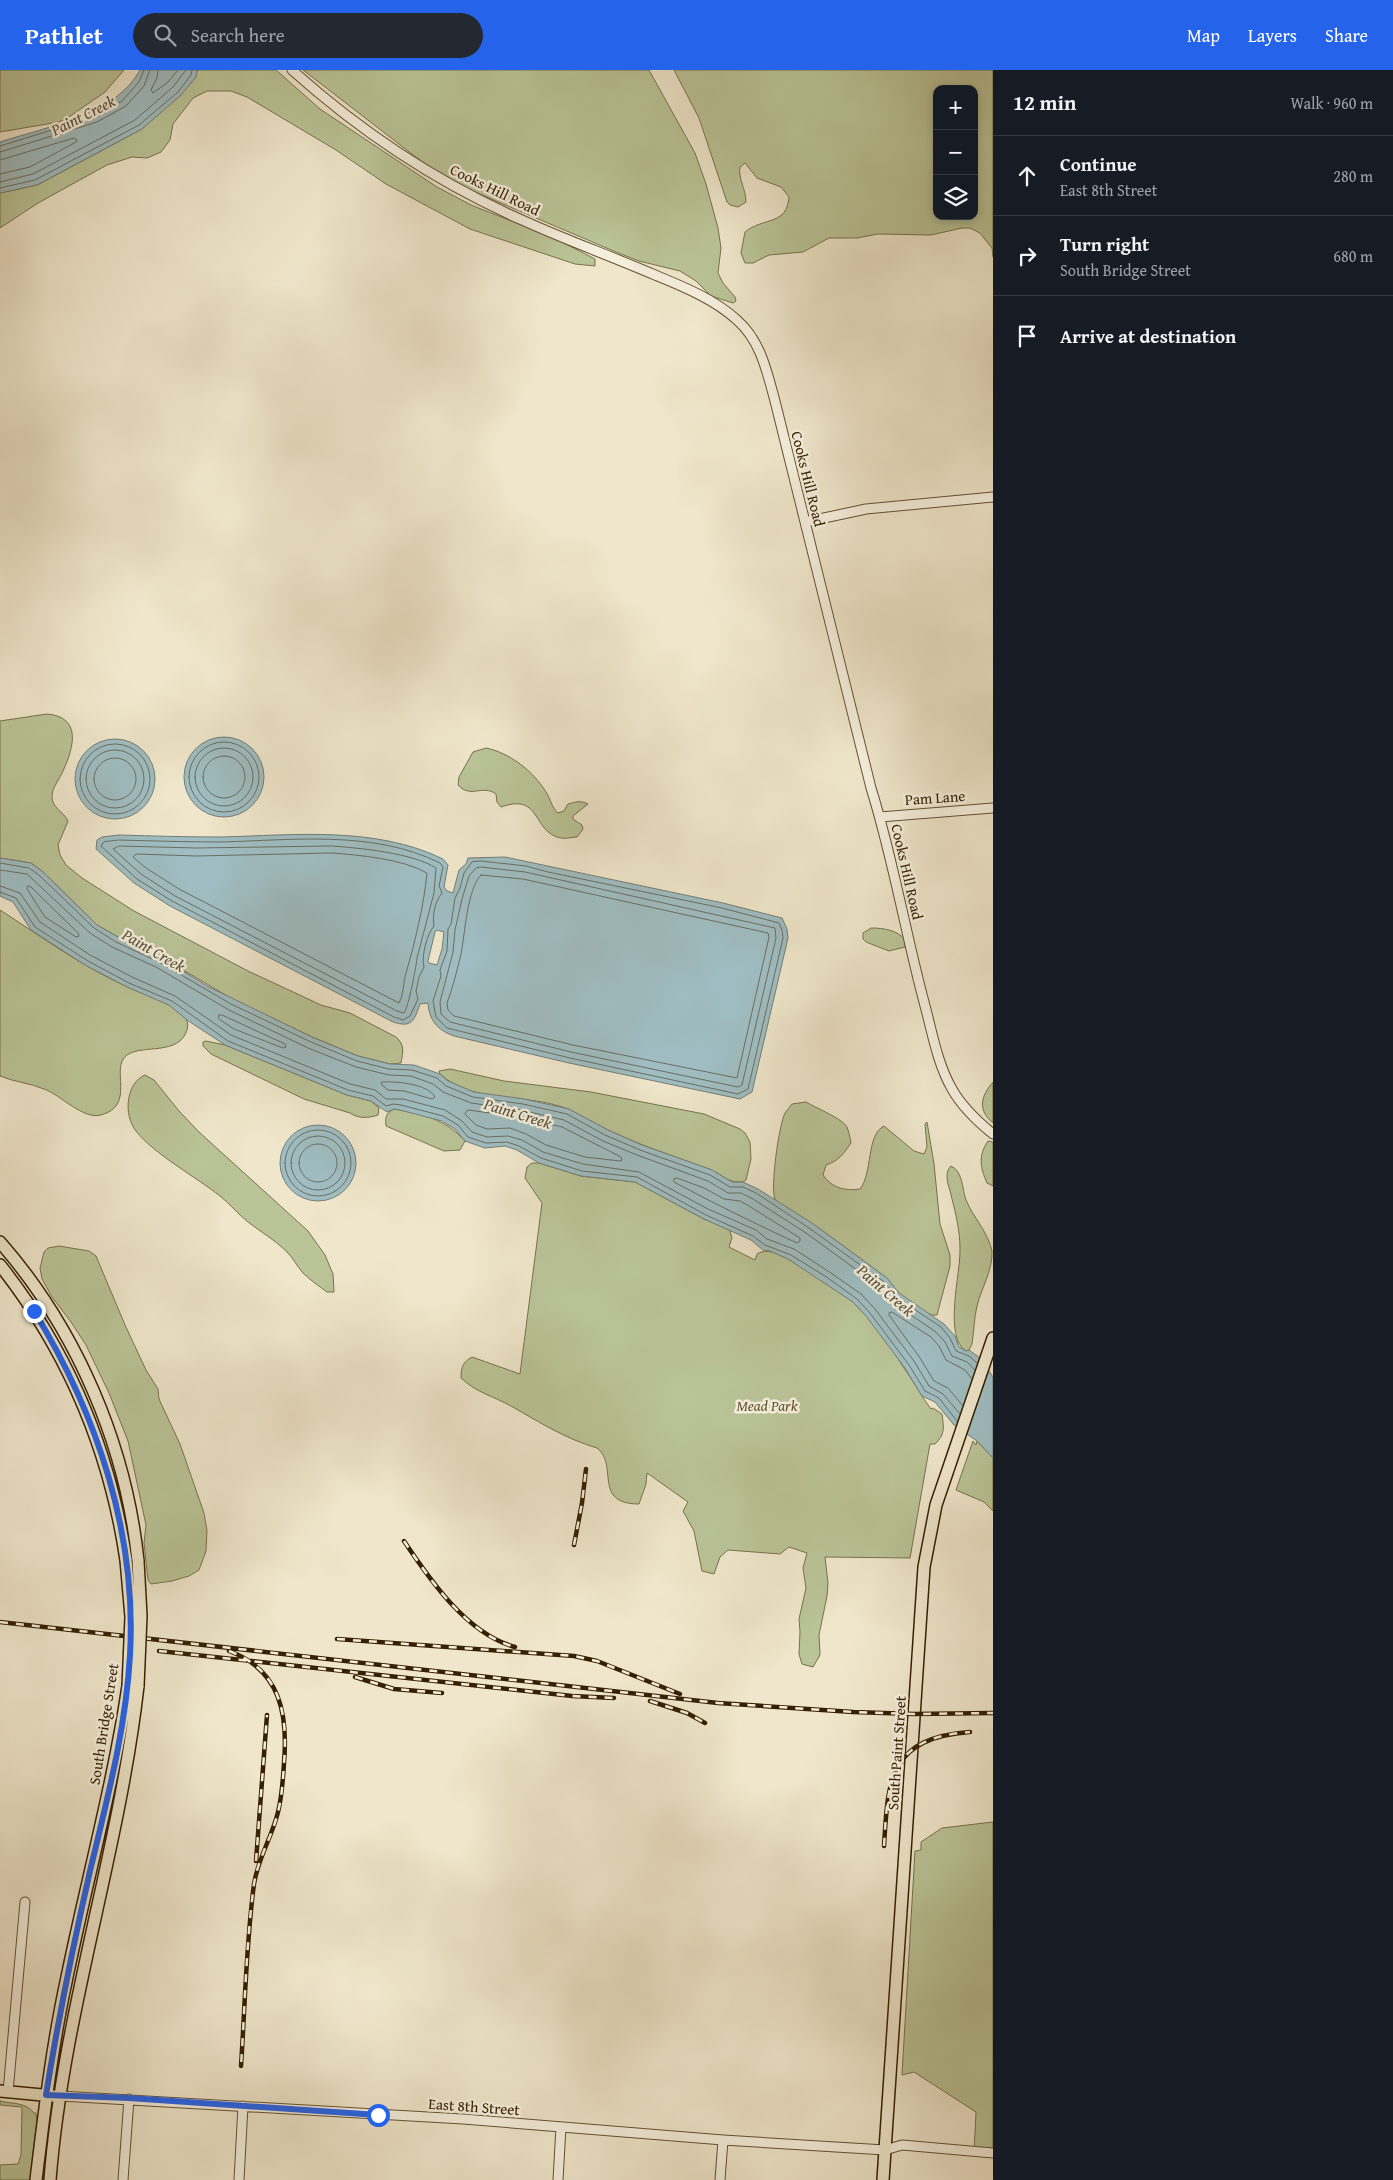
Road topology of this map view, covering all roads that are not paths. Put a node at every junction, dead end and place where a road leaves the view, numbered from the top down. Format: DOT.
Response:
graph roads {
  1 [pos="292,70"];
  2 [pos="993,497"];
  3 [pos="805,522"];
  4 [pos="993,808"];
  5 [pos="880,816"];
  6 [pos="993,1134"];
  7 [pos="0,1242"];
  8 [pos="0,1265"];
  9 [pos="993,1338"];
  10 [pos="132,1561"];
  11 [pos="133,1686"];
  12 [pos="25,1902"];
  13 [pos="4,2091"];
  14 [pos="46,2095"];
  15 [pos="60,2096"];
  16 [pos="129,2098"];
  17 [pos="243,2106"];
  18 [pos="561,2127"];
  19 [pos="723,2140"];
  20 [pos="885,2150"];
  21 [pos="993,2153"];
  22 [pos="36,2180"];
  23 [pos="50,2180"];
  24 [pos="123,2180"];
  25 [pos="239,2180"];
  26 [pos="558,2180"];
  27 [pos="720,2180"];
  28 [pos="883,2180"];
  1 -- 3 [label="street, Cooks Hill Road"];
  2 -- 3 [label="street"];
  3 -- 5 [label="street, Cooks Hill Road"];
  4 -- 5 [label="street, Pam Lane"];
  5 -- 6 [label="street, Cooks Hill Road"];
  7 -- 10 [label="main road, South Bridge Street"];
  8 -- 10 [label="main road, South Bridge Street"];
  9 -- 20 [label="main road, South Paint Street"];
  10 -- 11 [label="main road, South Bridge Street, bridge"];
  11 -- 14 [label="main road, South Bridge Street"];
  11 -- 15 [label="main road, South Bridge Street"];
  12 -- 13 [label="street"];
  13 -- 14 [label="main road"];
  14 -- 15 [label="main road"];
  14 -- 22 [label="main road, South Bridge Street"];
  15 -- 16 [label="street, East 8th Street"];
  15 -- 23 [label="main road, South Bridge Street"];
  16 -- 17 [label="street, East 8th Street"];
  16 -- 24 [label="street"];
  17 -- 18 [label="street, East 8th Street"];
  17 -- 25 [label="street"];
  18 -- 19 [label="street, East 8th Street"];
  18 -- 26 [label="street"];
  19 -- 20 [label="street, East 8th Street"];
  19 -- 27 [label="street"];
  20 -- 21 [label="street, East 8th Street"];
  20 -- 28 [label="main road, South Paint Street"];
}
